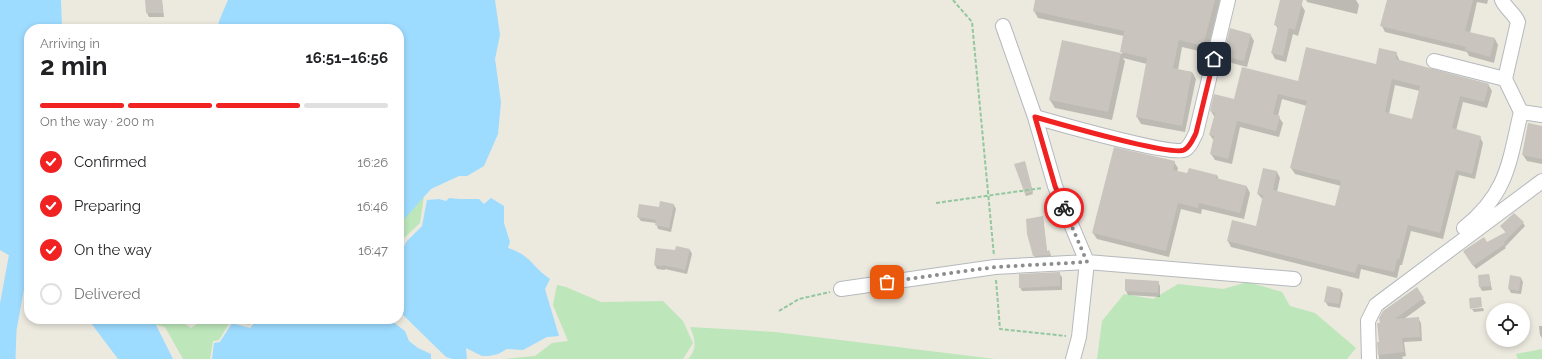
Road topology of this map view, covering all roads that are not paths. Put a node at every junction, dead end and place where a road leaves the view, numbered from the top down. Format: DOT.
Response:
graph roads {
  1 [pos="1228,0"];
  2 [pos="1502,0"];
  3 [pos="1003,26"];
  4 [pos="1434,62"];
  5 [pos="1505,79"];
  6 [pos="1520,112"];
  7 [pos="1542,114"];
  8 [pos="1035,117"];
  9 [pos="1542,181"];
  10 [pos="1087,262"];
  11 [pos="1294,279"];
  12 [pos="841,289"];
  13 [pos="1373,309"];
  14 [pos="1073,359"];
  15 [pos="1369,359"];
  1 -- 8 [label="street"];
  2 -- 5 [label="street"];
  3 -- 8 [label="street"];
  4 -- 5 [label="street"];
  5 -- 6 [label="street"];
  6 -- 7 [label="street"];
  6 -- 13 [label="street"];
  8 -- 10 [label="street"];
  9 -- 13 [label="street"];
  10 -- 11 [label="street"];
  10 -- 12 [label="street"];
  10 -- 14 [label="street"];
  13 -- 15 [label="street"];
}
